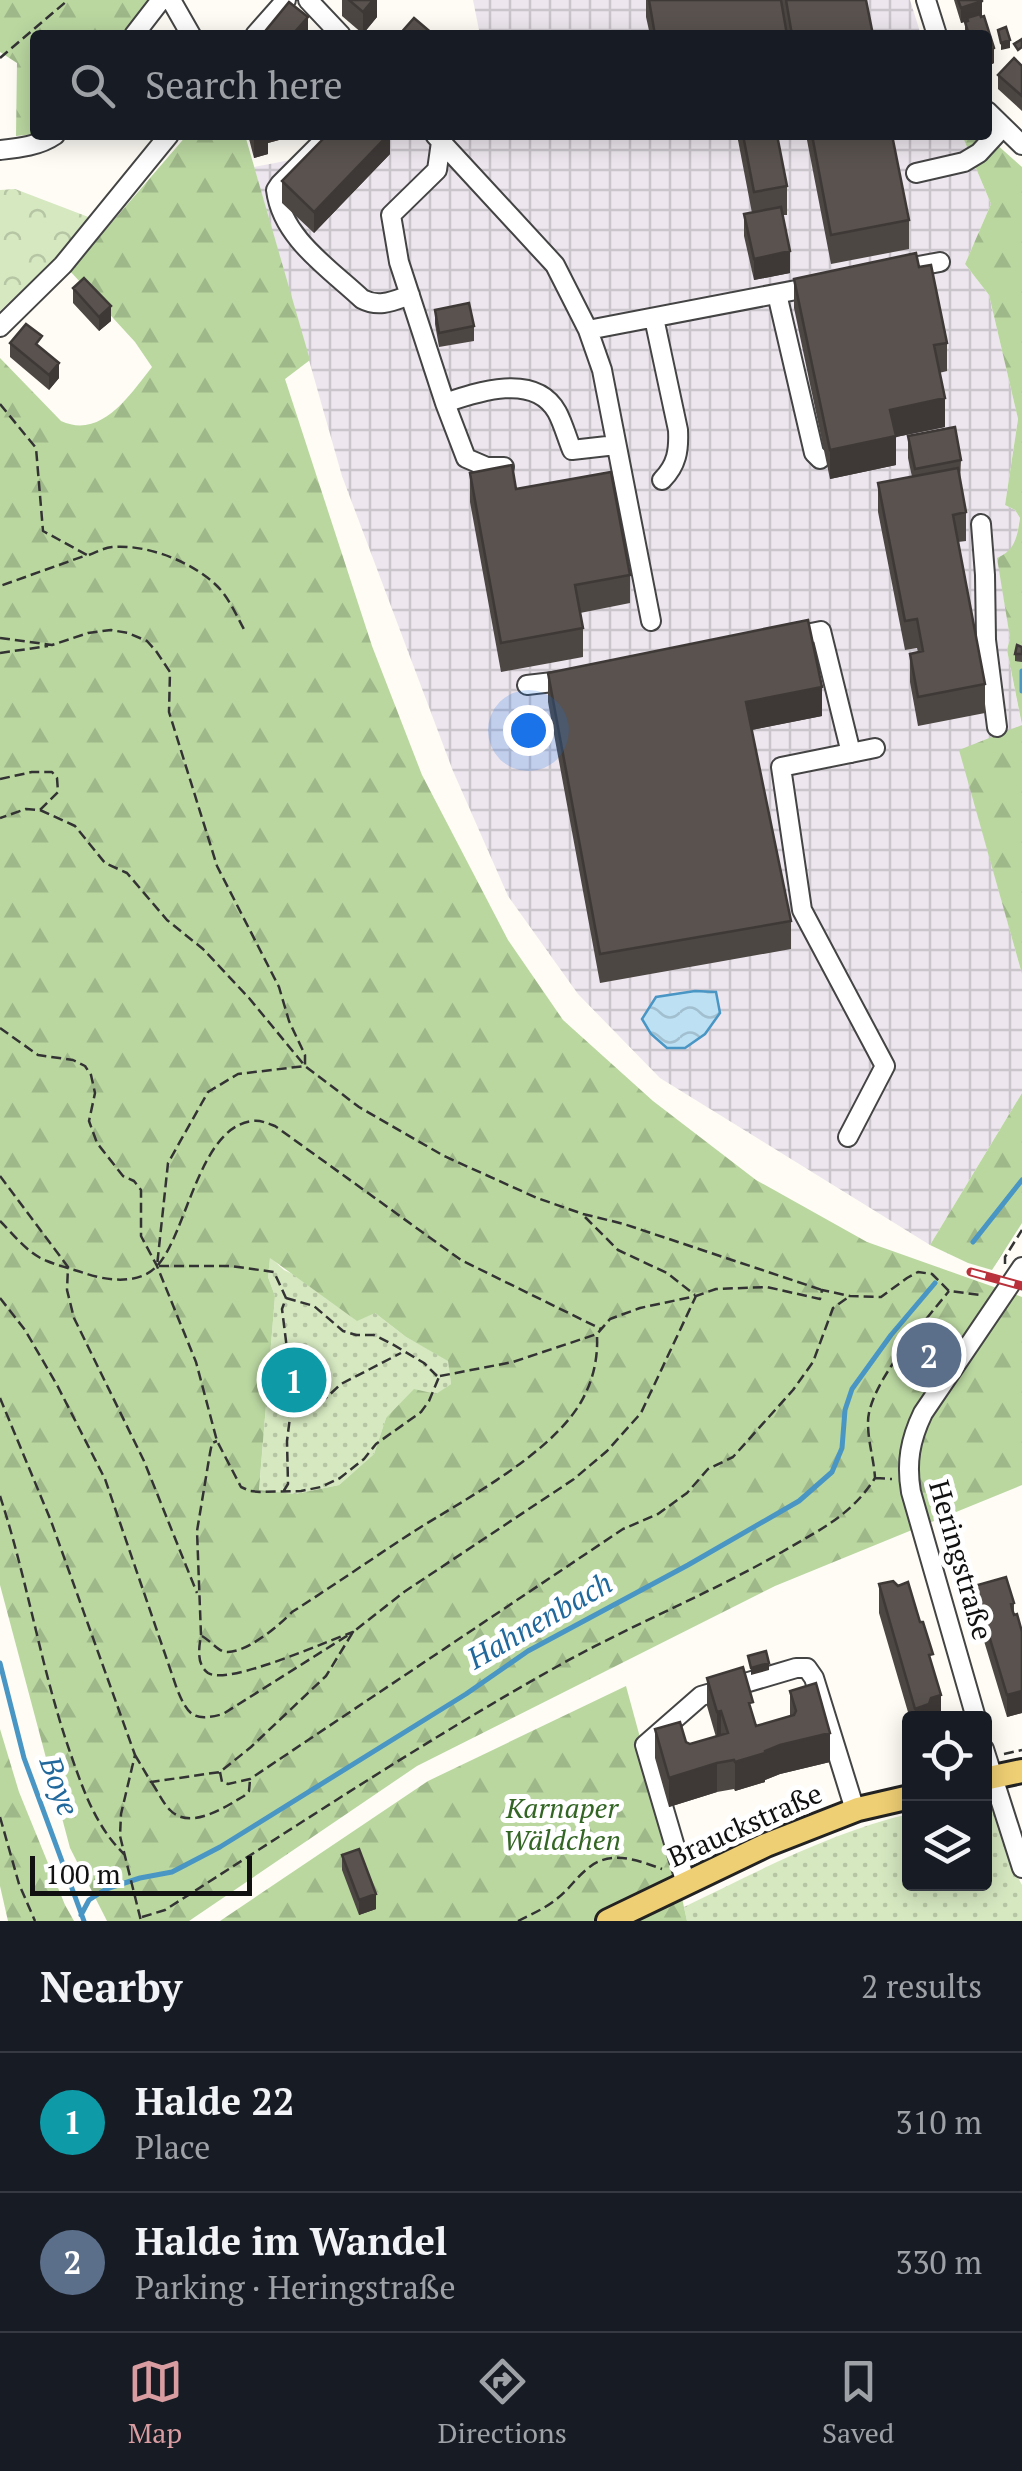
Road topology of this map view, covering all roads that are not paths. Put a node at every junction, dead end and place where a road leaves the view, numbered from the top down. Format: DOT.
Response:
graph roads {
  1 [pos="161,0"];
  2 [pos="171,0"];
  3 [pos="286,0"];
  4 [pos="308,0"];
  5 [pos="926,0"];
  6 [pos="138,30"];
  7 [pos="187,30"];
  8 [pos="259,30"];
  9 [pos="336,30"];
  10 [pos="935,30"];
  11 [pos="992,116"];
  12 [pos="1003,127"];
  13 [pos="992,139"];
  14 [pos="47,140"];
  15 [pos="165,140"];
  16 [pos="324,140"];
  17 [pos="438,140"];
  18 [pos="440,140"];
  19 [pos="991,140"];
  20 [pos="1022,145"];
  21 [pos="0,150"];
  22 [pos="916,173"];
  23 [pos="940,262"];
  24 [pos="886,272"];
  25 [pos="831,283"];
  26 [pos="776,294"];
  27 [pos="410,295"];
  28 [pos="654,318"];
  29 [pos="0,327"];
  30 [pos="588,330"];
  31 [pos="445,403"];
  32 [pos="616,445"];
  33 [pos="820,459"];
  34 [pos="504,467"];
  35 [pos="662,480"];
  36 [pos="981,524"];
  37 [pos="651,620"];
  38 [pos="764,643"];
  39 [pos="592,676"];
  40 [pos="526,684"];
  41 [pos="997,727"];
  42 [pos="875,748"];
  43 [pos="851,752"];
  44 [pos="848,1136"];
  45 [pos="1014,1266"];
  46 [pos="974,1711"];
  47 [pos="1022,1772"];
  48 [pos="992,1777"];
  49 [pos="992,1789"];
  50 [pos="902,1799"];
  51 [pos="855,1810"];
  52 [pos="1022,1868"];
  53 [pos="683,1875"];
  54 [pos="608,1921"];
  1 -- 6 [label="street"];
  2 -- 7 [label="street"];
  3 -- 8 [label="street"];
  4 -- 9 [label="street"];
  5 -- 10 [label="street"];
  11 -- 12 [label="street"];
  12 -- 13 [label="street"];
  12 -- 20 [label="street"];
  14 -- 21 [label="street"];
  15 -- 29 [label="street"];
  16 -- 27 [label="street"];
  17 -- 27 [label="street"];
  18 -- 30 [label="street"];
  19 -- 22 [label="street"];
  23 -- 24 [label="street"];
  25 -- 26 [label="street"];
  26 -- 28 [label="street"];
  26 -- 33 [label="street"];
  27 -- 31 [label="street"];
  28 -- 30 [label="street"];
  28 -- 35 [label="street"];
  30 -- 32 [label="street"];
  31 -- 32 [label="street"];
  31 -- 34 [label="street"];
  32 -- 37 [label="street"];
  36 -- 41 [label="street"];
  38 -- 43 [label="street"];
  39 -- 40 [label="street"];
  42 -- 43 [label="street"];
  43 -- 44 [label="street"];
  45 -- 46 [label="street, Heringstraße"];
  47 -- 48 [label="main road"];
  49 -- 52 [label="street"];
  50 -- 51 [label="main road, Brauckstraße"];
  51 -- 53 [label="main road, Brauckstraße"];
  51 -- 53 [label="street"];
  53 -- 54 [label="main road, Brauckstraße"];
}
